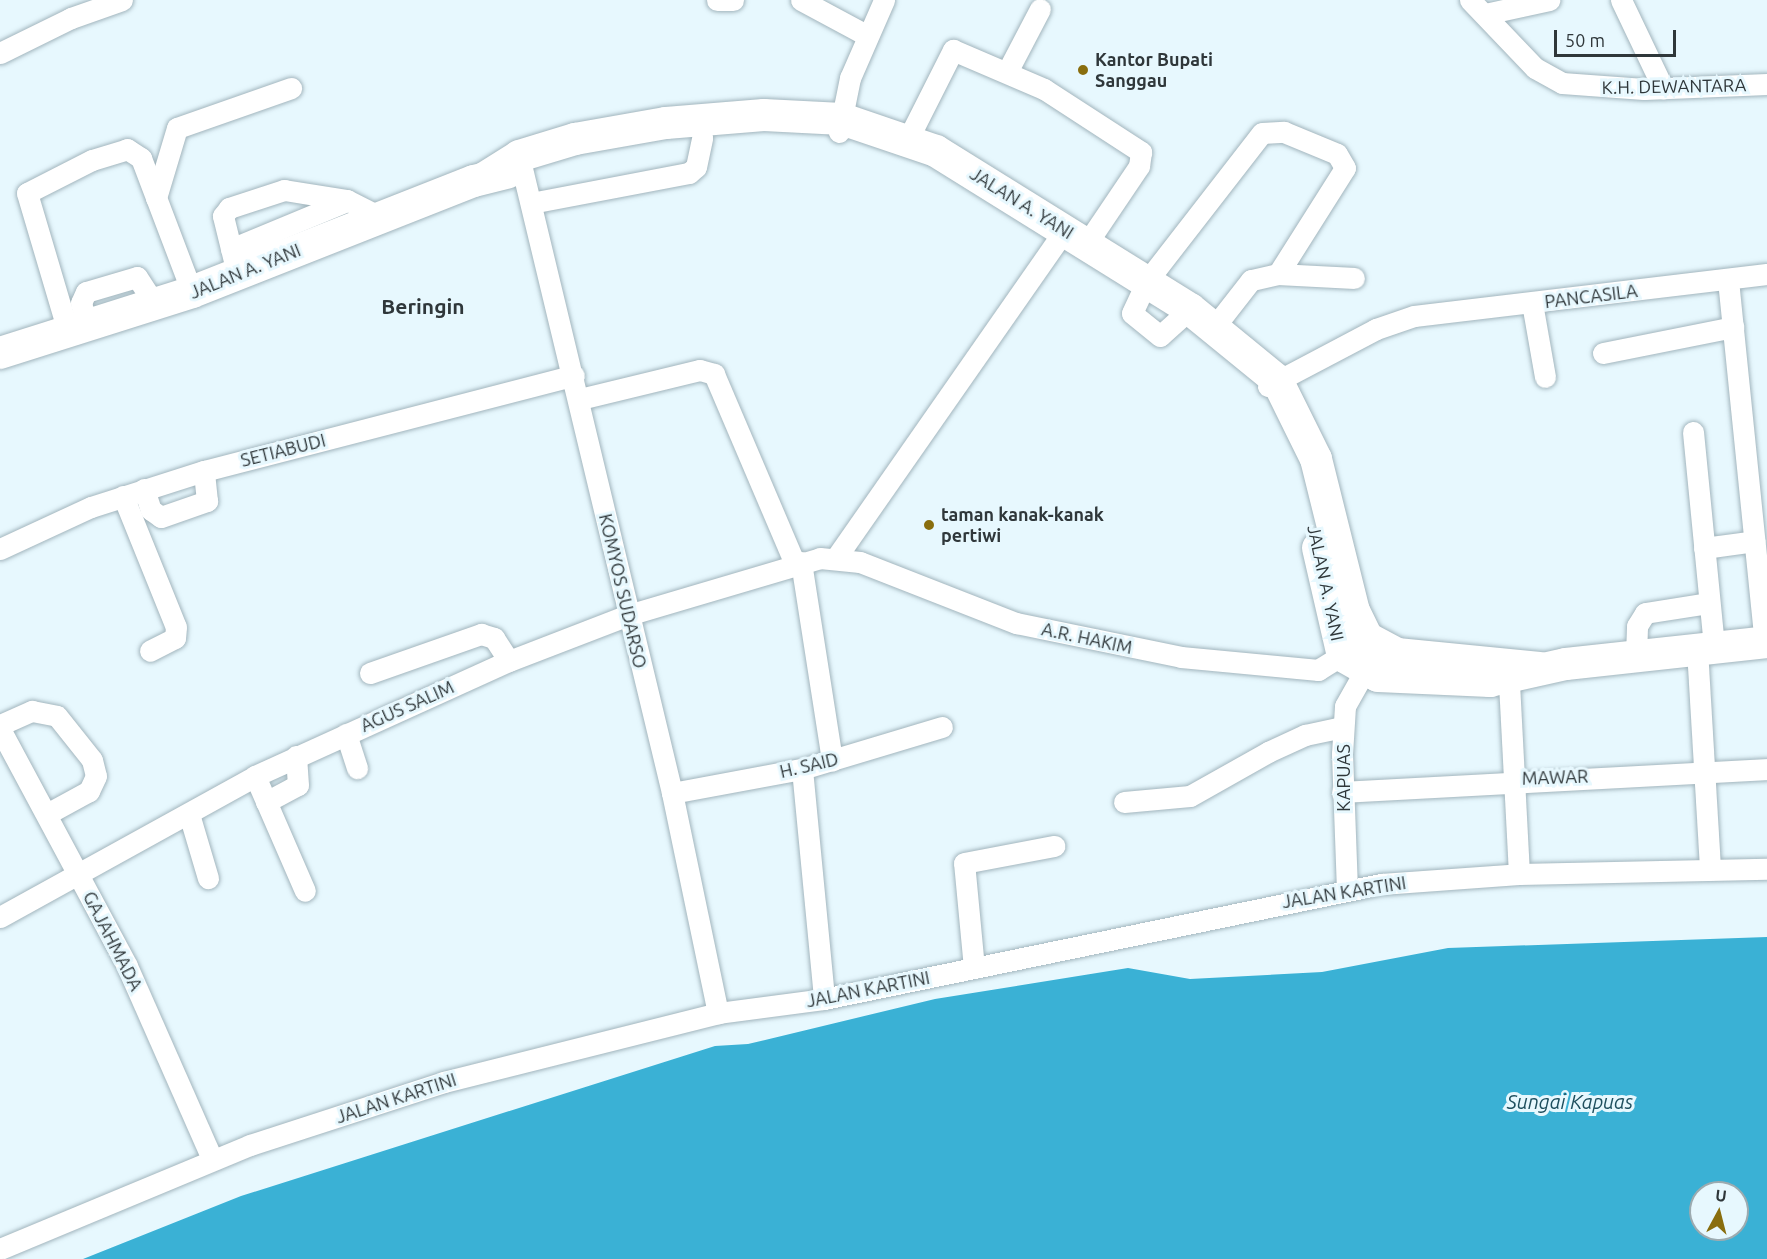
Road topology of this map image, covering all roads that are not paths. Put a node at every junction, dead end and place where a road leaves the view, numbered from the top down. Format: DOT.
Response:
graph roads {
  1 [pos="122,0"];
  2 [pos="717,0"];
  3 [pos="733,0"];
  4 [pos="801,0"];
  5 [pos="884,0"];
  6 [pos="1549,0"];
  7 [pos="1621,0"];
  8 [pos="1478,7"];
  9 [pos="1040,9"];
  10 [pos="866,35"];
  11 [pos="0,53"];
  12 [pos="1007,72"];
  13 [pos="1767,84"];
  14 [pos="291,88"];
  15 [pos="1663,88"];
  16 [pos="840,125"];
  17 [pos="702,138"];
  18 [pos="908,139"];
  19 [pos="521,163"];
  20 [pos="156,198"];
  21 [pos="347,200"];
  22 [pos="531,203"];
  23 [pos="380,217"];
  24 [pos="1076,236"];
  25 [pos="234,261"];
  26 [pos="1278,274"];
  27 [pos="1767,274"];
  28 [pos="1354,278"];
  29 [pos="1728,280"];
  30 [pos="1147,281"];
  31 [pos="192,292"];
  32 [pos="1532,303"];
  33 [pos="1202,318"];
  34 [pos="1733,327"];
  35 [pos="78,332"];
  36 [pos="0,353"];
  37 [pos="1603,353"];
  38 [pos="574,375"];
  39 [pos="1545,377"];
  40 [pos="1270,384"];
  41 [pos="580,399"];
  42 [pos="1693,432"];
  43 [pos="204,471"];
  44 [pos="144,489"];
  45 [pos="123,496"];
  46 [pos="1755,541"];
  47 [pos="1704,548"];
  48 [pos="0,549"];
  49 [pos="838,555"];
  50 [pos="798,563"];
  51 [pos="1709,603"];
  52 [pos="628,615"];
  53 [pos="1766,643"];
  54 [pos="1706,649"];
  55 [pos="150,651"];
  56 [pos="1363,653"];
  57 [pos="1636,656"];
  58 [pos="508,661"];
  59 [pos="1508,671"];
  60 [pos="370,673"];
  61 [pos="0,727"];
  62 [pos="942,727"];
  63 [pos="1344,727"];
  64 [pos="346,734"];
  65 [pos="296,756"];
  66 [pos="832,761"];
  67 [pos="357,768"];
  68 [pos="802,769"];
  69 [pos="1767,769"];
  70 [pos="1707,771"];
  71 [pos="255,776"];
  72 [pos="1513,778"];
  73 [pos="1342,792"];
  74 [pos="672,793"];
  75 [pos="266,802"];
  76 [pos="1124,802"];
  77 [pos="47,814"];
  78 [pos="189,814"];
  79 [pos="1054,846"];
  80 [pos="1767,869"];
  81 [pos="1710,870"];
  82 [pos="79,873"];
  83 [pos="1519,874"];
  84 [pos="208,878"];
  85 [pos="1347,890"];
  86 [pos="305,891"];
  87 [pos="0,917"];
  88 [pos="974,968"];
  89 [pos="824,999"];
  90 [pos="718,1013"];
  91 [pos="212,1160"];
  92 [pos="0,1249"];
  1 -- 11 [label="street"];
  2 -- 3 [label="street"];
  4 -- 10 [label="street"];
  5 -- 10 [label="street"];
  6 -- 8 [label="street"];
  7 -- 15 [label="street"];
  8 -- 15 [label="street, K.H. DEWANTARA"];
  9 -- 12 [label="street"];
  10 -- 16 [label="street"];
  12 -- 18 [label="street"];
  12 -- 24 [label="street"];
  13 -- 15 [label="street, K.H. DEWANTARA"];
  14 -- 20 [label="street"];
  16 -- 17 [label="highway, JALAN A. YANI"];
  16 -- 18 [label="highway, JALAN A. YANI"];
  16 -- 19 [label="highway, JALAN A. YANI"];
  17 -- 19 [label="highway, JALAN A. YANI"];
  17 -- 22 [label="street"];
  18 -- 24 [label="highway, JALAN A. YANI"];
  19 -- 22 [label="street, KOMYOS SUDARSO"];
  19 -- 23 [label="highway, JALAN A. YANI"];
  20 -- 31 [label="street"];
  20 -- 35 [label="street"];
  21 -- 23 [label="street"];
  21 -- 25 [label="street"];
  21 -- 25 [label="street"];
  22 -- 38 [label="street, KOMYOS SUDARSO"];
  23 -- 25 [label="highway, JALAN A. YANI"];
  24 -- 30 [label="highway, JALAN A. YANI"];
  24 -- 49 [label="street"];
  25 -- 31 [label="highway, JALAN A. YANI"];
  26 -- 28 [label="street"];
  26 -- 30 [label="street"];
  26 -- 33 [label="street"];
  27 -- 29 [label="street, PANCASILA"];
  29 -- 32 [label="street, PANCASILA"];
  29 -- 34 [label="street"];
  30 -- 33 [label="highway, JALAN A. YANI"];
  30 -- 33 [label="street"];
  31 -- 35 [label="highway, JALAN A. YANI"];
  32 -- 39 [label="street"];
  32 -- 40 [label="street, PANCASILA"];
  33 -- 40 [label="highway, JALAN A. YANI"];
  34 -- 37 [label="street"];
  34 -- 46 [label="street"];
  35 -- 36 [label="highway, JALAN A. YANI"];
  38 -- 41 [label="street, KOMYOS SUDARSO"];
  38 -- 43 [label="street, SETIABUDI"];
  40 -- 56 [label="highway, JALAN A. YANI"];
  41 -- 50 [label="street"];
  41 -- 52 [label="street, KOMYOS SUDARSO"];
  42 -- 47 [label="street"];
  43 -- 44 [label="street, SETIABUDI"];
  43 -- 44 [label="street"];
  44 -- 45 [label="street, SETIABUDI"];
  45 -- 48 [label="street, SETIABUDI"];
  45 -- 55 [label="street"];
  46 -- 47 [label="street"];
  46 -- 53 [label="street"];
  47 -- 51 [label="street"];
  49 -- 50 [label="street, AGUS SALIM"];
  49 -- 56 [label="street, A.R. HAKIM"];
  50 -- 52 [label="street, AGUS SALIM"];
  50 -- 66 [label="street"];
  51 -- 54 [label="street"];
  51 -- 57 [label="street"];
  52 -- 58 [label="street, AGUS SALIM"];
  52 -- 74 [label="street, KOMYOS SUDARSO"];
  53 -- 54 [label="highway"];
  54 -- 57 [label="highway"];
  54 -- 70 [label="street"];
  56 -- 59 [label="highway"];
  56 -- 63 [label="street, KAPUAS"];
  57 -- 59 [label="highway"];
  58 -- 60 [label="street"];
  58 -- 64 [label="street, AGUS SALIM"];
  59 -- 72 [label="street"];
  61 -- 77 [label="street, GAJAHMADA"];
  61 -- 77 [label="street"];
  62 -- 66 [label="street, H. SAID"];
  63 -- 73 [label="street, KAPUAS"];
  63 -- 76 [label="street"];
  64 -- 65 [label="street, AGUS SALIM"];
  64 -- 67 [label="street"];
  65 -- 71 [label="street, AGUS SALIM"];
  65 -- 75 [label="street"];
  66 -- 68 [label="street, H. SAID"];
  68 -- 74 [label="street, H. SAID"];
  68 -- 89 [label="street"];
  69 -- 70 [label="street, MAWAR"];
  70 -- 72 [label="street, MAWAR"];
  70 -- 81 [label="street"];
  71 -- 75 [label="street"];
  71 -- 78 [label="street, AGUS SALIM"];
  72 -- 73 [label="street, MAWAR"];
  72 -- 83 [label="street"];
  73 -- 85 [label="street, KAPUAS"];
  74 -- 90 [label="street, KOMYOS SUDARSO"];
  75 -- 86 [label="street"];
  77 -- 82 [label="street, GAJAHMADA"];
  78 -- 82 [label="street, AGUS SALIM"];
  78 -- 84 [label="street"];
  79 -- 88 [label="street"];
  80 -- 81 [label="street, JALAN KARTINI"];
  81 -- 83 [label="street, JALAN KARTINI"];
  82 -- 87 [label="street, AGUS SALIM"];
  82 -- 91 [label="street, GAJAHMADA"];
  83 -- 85 [label="street, JALAN KARTINI"];
  85 -- 88 [label="street, JALAN KARTINI"];
  88 -- 89 [label="street, JALAN KARTINI"];
  89 -- 90 [label="street, JALAN KARTINI"];
  90 -- 91 [label="street, JALAN KARTINI"];
  91 -- 92 [label="street, JALAN KARTINI"];
}
